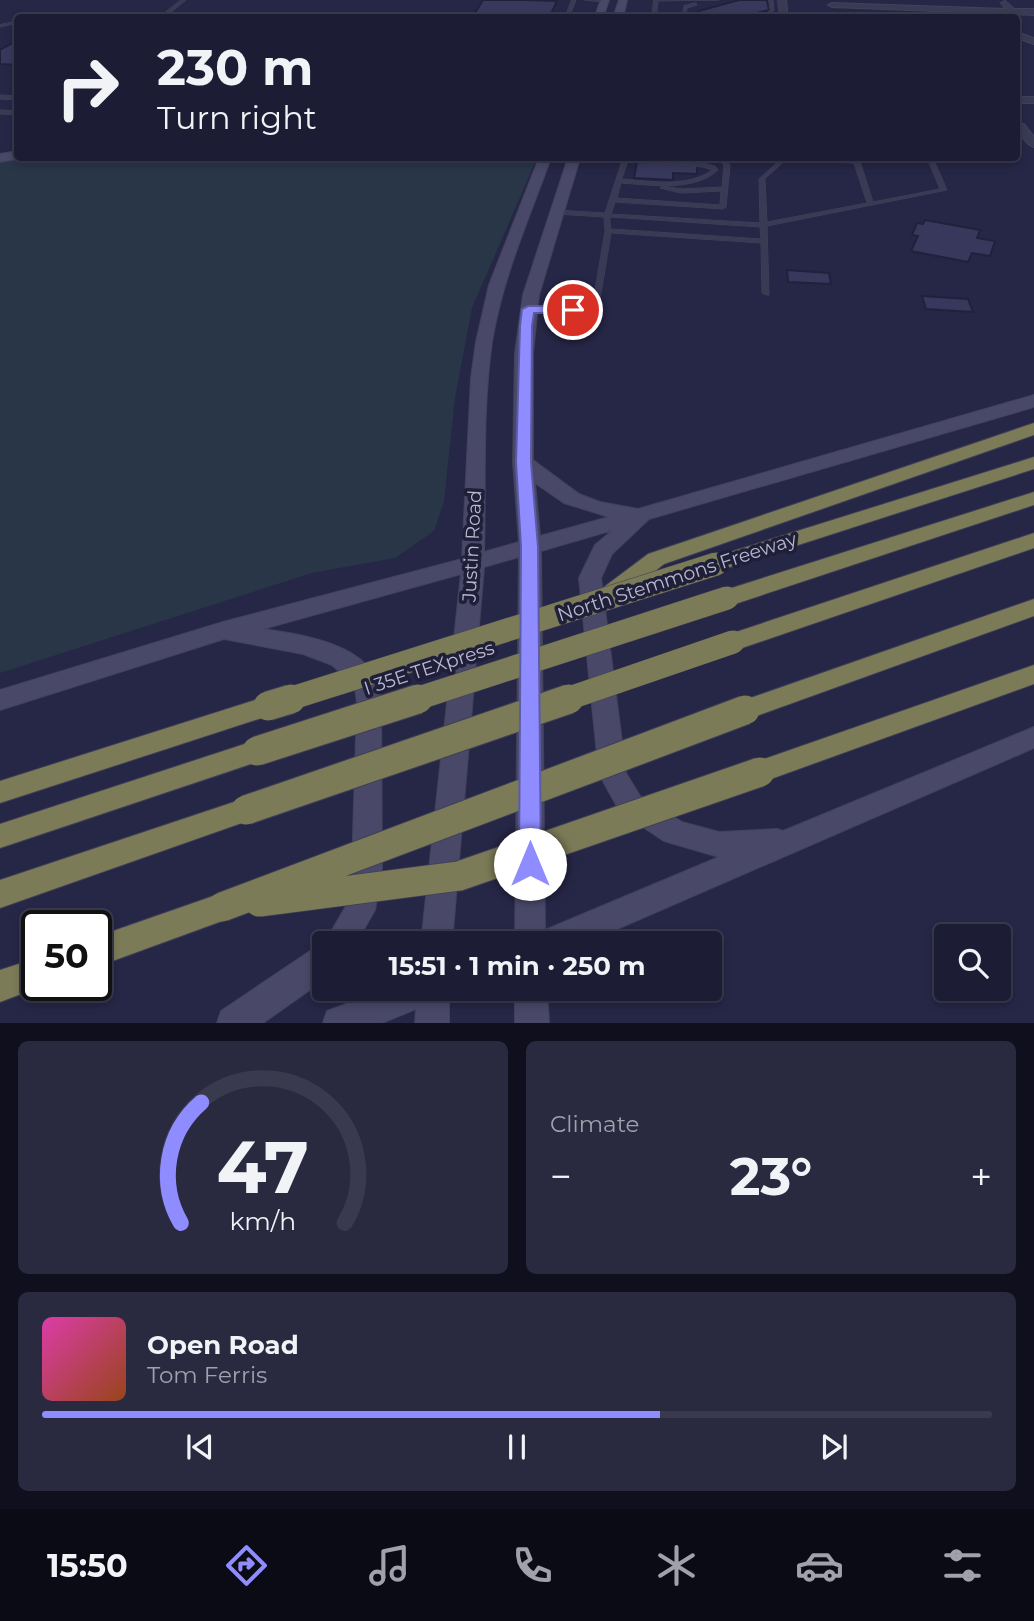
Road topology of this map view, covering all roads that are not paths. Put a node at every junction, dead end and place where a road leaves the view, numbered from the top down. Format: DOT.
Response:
graph roads {
  1 [pos="184,0"];
  2 [pos="587,0"];
  3 [pos="605,0"];
  4 [pos="717,0"];
  5 [pos="960,0"];
  6 [pos="1004,0"];
  7 [pos="703,2"];
  8 [pos="831,3"];
  9 [pos="969,10"];
  10 [pos="1012,12"];
  11 [pos="1034,12"];
  12 [pos="166,14"];
  13 [pos="654,14"];
  14 [pos="684,14"];
  15 [pos="976,14"];
  16 [pos="1020,128"];
  17 [pos="1034,144"];
  18 [pos="544,161"];
  19 [pos="573,161"];
  20 [pos="626,161"];
  21 [pos="653,161"];
  22 [pos="722,161"];
  23 [pos="782,161"];
  24 [pos="858,161"];
  25 [pos="931,161"];
  26 [pos="620,183"];
  27 [pos="725,189"];
  28 [pos="613,200"];
  29 [pos="870,204"];
  30 [pos="723,207"];
  31 [pos="556,212"];
  32 [pos="607,215"];
  33 [pos="721,222"];
  34 [pos="763,225"];
  35 [pos="608,231"];
  36 [pos="764,241"];
  37 [pos="766,293"];
  38 [pos="528,309"];
  39 [pos="1034,401"];
  40 [pos="1034,429"];
  41 [pos="523,462"];
  42 [pos="1034,463"];
  43 [pos="1034,498"];
  44 [pos="643,514"];
  45 [pos="1034,540"];
  46 [pos="530,547"];
  47 [pos="473,563"];
  48 [pos="601,601"];
  49 [pos="1034,607"];
  50 [pos="223,631"];
  51 [pos="1034,674"];
  52 [pos="0,700"];
  53 [pos="1034,737"];
  54 [pos="0,792"];
  55 [pos="0,836"];
  56 [pos="792,840"];
  57 [pos="0,894"];
  58 [pos="222,907"];
  59 [pos="347,931"];
  60 [pos="438,931"];
  61 [pos="530,931"];
  62 [pos="579,931"];
  63 [pos="112,946"];
  64 [pos="312,969"];
  65 [pos="21,979"];
  66 [pos="0,986"];
  67 [pos="399,1001"];
  68 [pos="431,1001"];
  69 [pos="531,1001"];
  70 [pos="233,1023"];
  71 [pos="339,1023"];
  72 [pos="432,1023"];
  73 [pos="532,1023"];
  1 -- 12 [label="lane"];
  2 -- 3 [label="lane"];
  4 -- 7 [label="lane"];
  5 -- 9 [label="street"];
  6 -- 10 [label="street"];
  7 -- 13 [label="lane"];
  7 -- 14 [label="lane"];
  8 -- 9 [label="street"];
  9 -- 10 [label="street"];
  9 -- 15 [label="street"];
  10 -- 11 [label="street"];
  16 -- 17 [label="street"];
  18 -- 47 [label="main road, Justin Road"];
  19 -- 31 [label="main road"];
  20 -- 26 [label="lane"];
  21 -- 26 [label="lane"];
  22 -- 27 [label="lane"];
  23 -- 34 [label="lane"];
  24 -- 29 [label="lane"];
  25 -- 29 [label="lane"];
  26 -- 27 [label="lane"];
  26 -- 28 [label="lane"];
  27 -- 30 [label="lane"];
  28 -- 30 [label="lane"];
  28 -- 32 [label="lane"];
  29 -- 34 [label="lane"];
  30 -- 33 [label="lane"];
  31 -- 32 [label="lane"];
  31 -- 38 [label="main road"];
  32 -- 33 [label="lane"];
  32 -- 35 [label="lane"];
  33 -- 34 [label="lane"];
  34 -- 36 [label="lane"];
  35 -- 36 [label="lane"];
  35 -- 38 [label="lane"];
  36 -- 37 [label="lane"];
  38 -- 41 [label="main road"];
  39 -- 44 [label="main road"];
  40 -- 48 [label="highway"];
  41 -- 44 [label="main road"];
  41 -- 46 [label="main road"];
  42 -- 48 [label="highway, North Stemmons Freeway, bridge"];
  43 -- 55 [label="highway, I 35E TEXpress, bridge"];
  44 -- 46 [label="main road"];
  44 -- 56 [label="main road"];
  45 -- 57 [label="highway, bridge"];
  46 -- 47 [label="main road"];
  46 -- 61 [label="main road"];
  47 -- 50 [label="main road"];
  47 -- 60 [label="main road, Justin Road"];
  48 -- 54 [label="highway, North Stemmons Freeway, bridge"];
  49 -- 58 [label="highway, bridge"];
  50 -- 52 [label="main road"];
  50 -- 59 [label="main road"];
  51 -- 58 [label="highway, bridge"];
  53 -- 56 [label="main road"];
  56 -- 62 [label="main road"];
  58 -- 63 [label="highway"];
  64 -- 70 [label="main road"];
  65 -- 66 [label="highway"];
  67 -- 71 [label="main road"];
  68 -- 72 [label="main road"];
  69 -- 73 [label="main road"];
}
